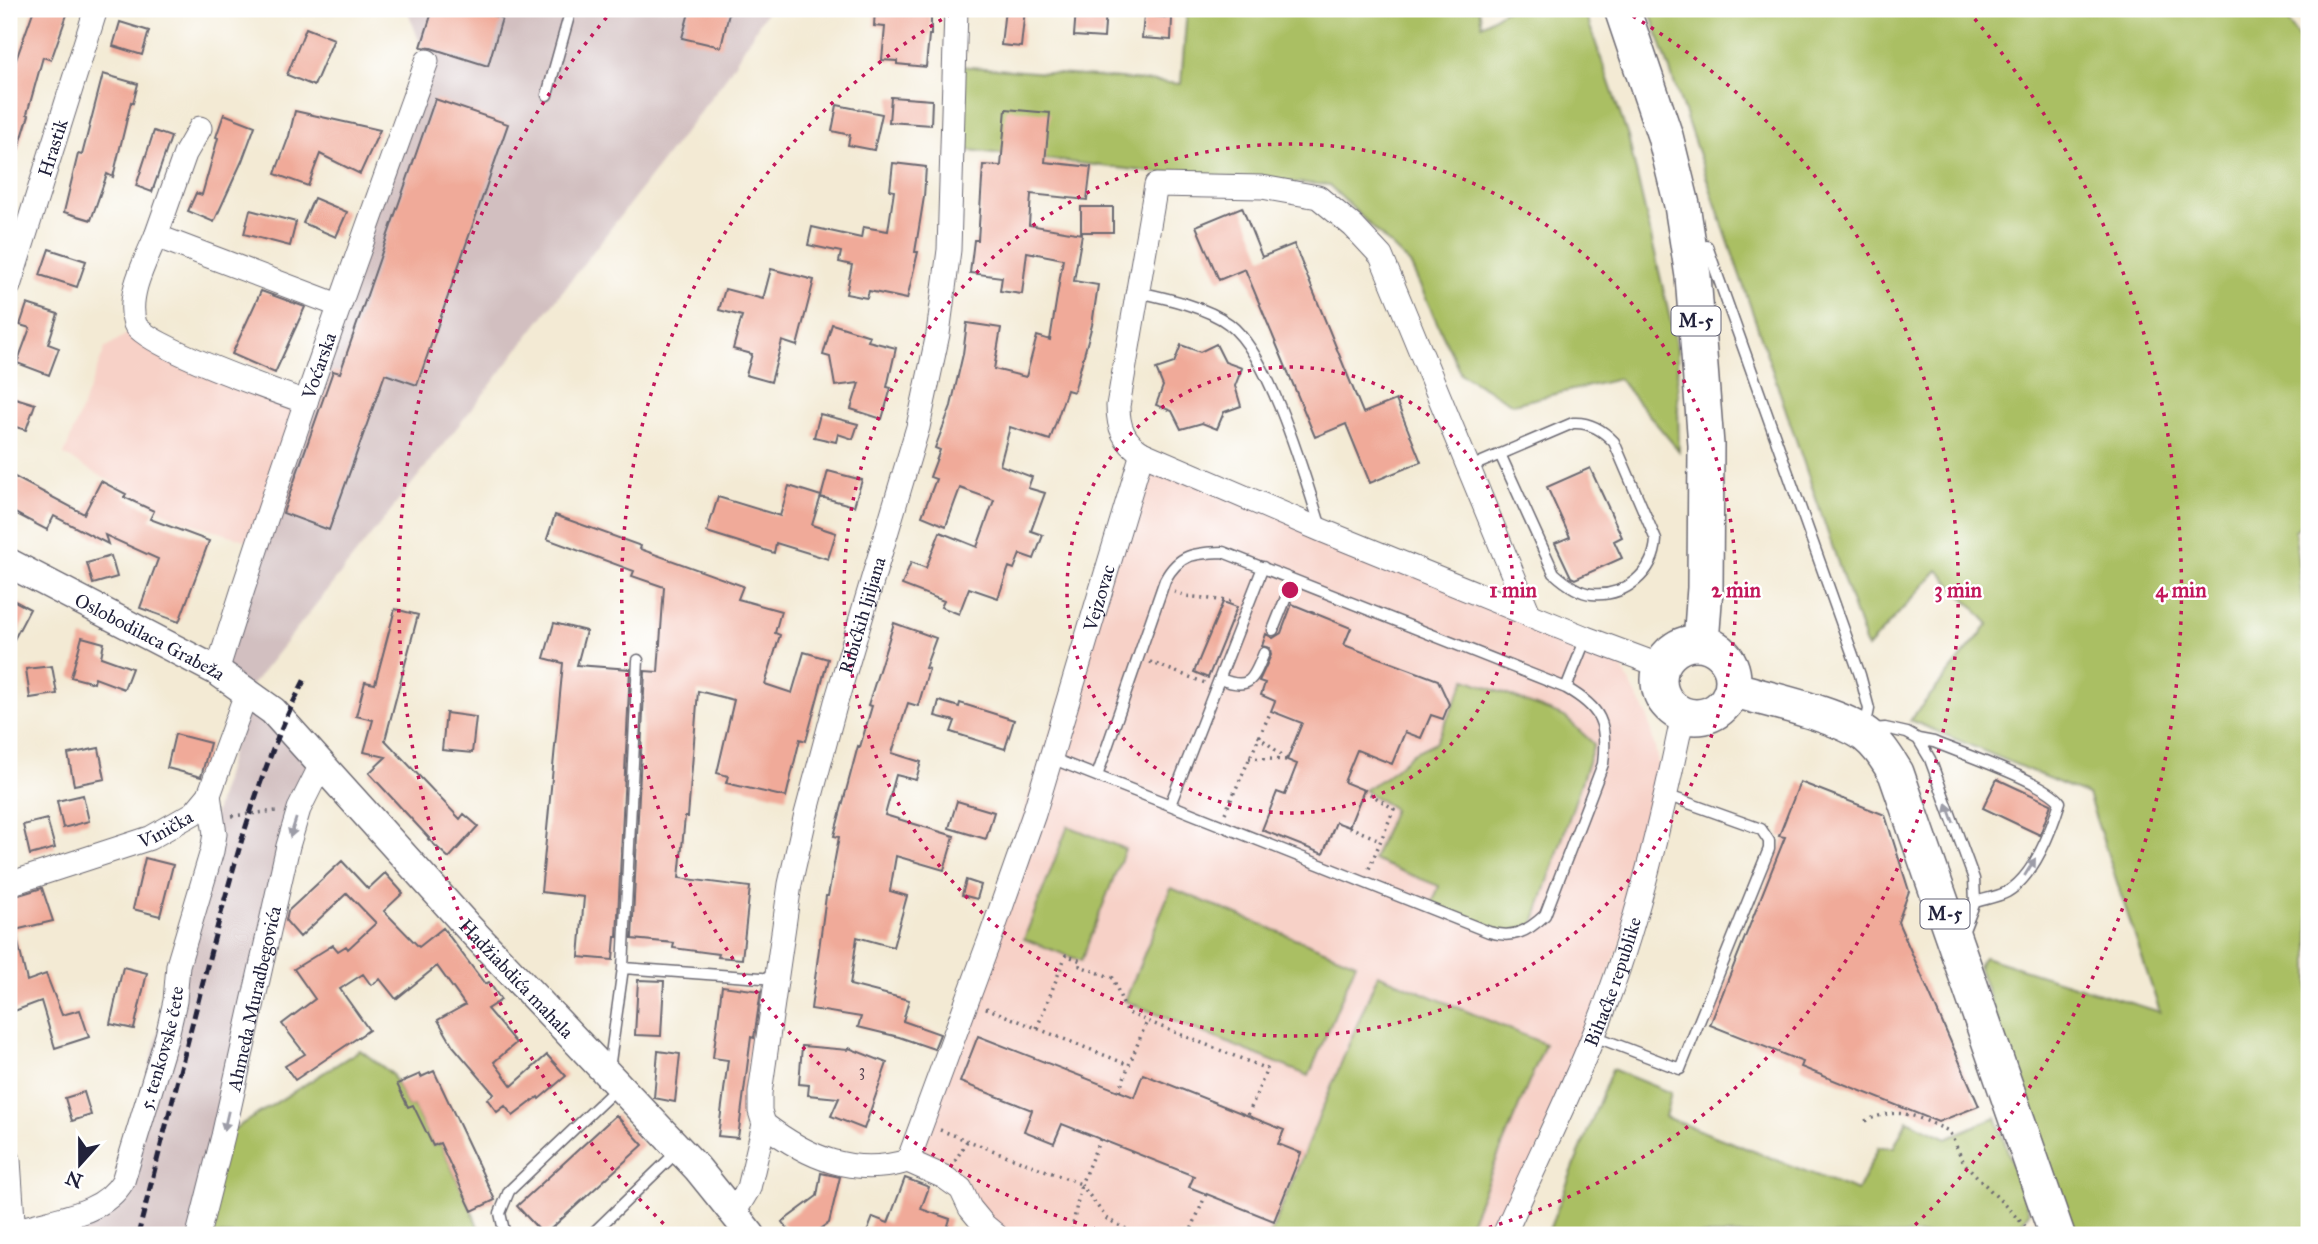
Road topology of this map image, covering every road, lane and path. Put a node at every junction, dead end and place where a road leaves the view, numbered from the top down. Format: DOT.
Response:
graph roads {
  1 [pos="96,9"];
  2 [pos="571,9"];
  3 [pos="956,9"];
  4 [pos="1622,9"];
  5 [pos="427,61"];
  6 [pos="547,95"];
  7 [pos="200,128"];
  8 [pos="156,236"];
  9 [pos="1707,246"];
  10 [pos="9,286"];
  11 [pos="1138,292"];
  12 [pos="338,305"];
  13 [pos="306,402"];
  14 [pos="1142,453"];
  15 [pos="1500,454"];
  16 [pos="1468,468"];
  17 [pos="1321,530"];
  18 [pos="9,563"];
  19 [pos="1263,567"];
  20 [pos="1293,580"];
  21 [pos="1163,588"];
  22 [pos="1249,604"];
  23 [pos="1531,616"];
  24 [pos="1273,630"];
  25 [pos="1586,638"];
  26 [pos="1701,643"];
  27 [pos="1264,653"];
  28 [pos="1139,657"];
  29 [pos="638,660"];
  30 [pos="1661,666"];
  31 [pos="217,671"];
  32 [pos="1219,683"];
  33 [pos="1566,688"];
  34 [pos="1732,689"];
  35 [pos="247,691"];
  36 [pos="1271,710"];
  37 [pos="1683,715"];
  38 [pos="283,721"];
  39 [pos="1864,734"];
  40 [pos="1258,736"];
  41 [pos="1918,740"];
  42 [pos="1051,758"];
  43 [pos="1249,758"];
  44 [pos="321,765"];
  45 [pos="1097,776"];
  46 [pos="1364,790"];
  47 [pos="1666,795"];
  48 [pos="1170,805"];
  49 [pos="211,806"];
  50 [pos="299,809"];
  51 [pos="1220,825"];
  52 [pos="1349,827"];
  53 [pos="1380,840"];
  54 [pos="1364,883"];
  55 [pos="9,884"];
  56 [pos="1975,902"];
  57 [pos="1957,947"];
  58 [pos="623,968"];
  59 [pos="777,979"];
  60 [pos="967,1001"];
  61 [pos="1147,1021"];
  62 [pos="1037,1028"];
  63 [pos="1594,1036"];
  64 [pos="1129,1065"];
  65 [pos="613,1081"];
  66 [pos="1119,1091"];
  67 [pos="1248,1115"];
  68 [pos="1865,1121"];
  69 [pos="922,1122"];
  70 [pos="764,1124"];
  71 [pos="1100,1139"];
  72 [pos="680,1150"];
  73 [pos="9,1160"];
  74 [pos="908,1161"];
  75 [pos="1081,1184"];
  76 [pos="1206,1194"];
  77 [pos="742,1224"];
  78 [pos="2047,1228"];
  79 [pos="15,1233"];
  80 [pos="198,1235"];
  81 [pos="505,1235"];
  82 [pos="591,1235"];
  83 [pos="996,1235"];
  84 [pos="1070,1235"];
  85 [pos="1138,1235"];
  86 [pos="1189,1235"];
  87 [pos="1504,1235"];
  1 -- 10 [label="street, Hrastik"];
  2 -- 6 [label="lane"];
  3 -- 59 [label="street, Ribićkih ljiljana"];
  4 -- 26 [label="main road, M-5"];
  5 -- 12 [label="street, Voćarska"];
  7 -- 8 [label="street"];
  8 -- 12 [label="street"];
  8 -- 13 [label="street"];
  9 -- 39 [label="lane"];
  11 -- 14 [label="street"];
  11 -- 16 [label="street"];
  11 -- 17 [label="lane"];
  12 -- 13 [label="street, Voćarska"];
  13 -- 31 [label="street, Voćarska"];
  14 -- 17 [label="street"];
  14 -- 42 [label="street, Vejzovac"];
  15 -- 15 [label="lane"];
  15 -- 16 [label="lane"];
  16 -- 23 [label="street"];
  17 -- 23 [label="street"];
  18 -- 31 [label="street, Oslobodilaca Grabeža"];
  19 -- 20 [label="lane"];
  19 -- 21 [label="lane"];
  19 -- 22 [label="lane"];
  20 -- 24 [label="lane"];
  20 -- 33 [label="lane"];
  21 -- 22 [label="path"];
  21 -- 28 [label="lane"];
  22 -- 32 [label="lane"];
  23 -- 25 [label="street"];
  25 -- 30 [label="street"];
  25 -- 33 [label="lane"];
  26 -- 30 [label="main road"];
  26 -- 34 [label="main road"];
  27 -- 32 [label="lane"];
  28 -- 32 [label="path"];
  28 -- 45 [label="lane"];
  29 -- 58 [label="lane"];
  30 -- 37 [label="main road"];
  31 -- 35 [label="street, Oslobodilaca Grabeža"];
  32 -- 48 [label="lane"];
  33 -- 54 [label="lane"];
  34 -- 37 [label="main road"];
  34 -- 39 [label="main road, M-5"];
  35 -- 38 [label="street, Oslobodilaca Grabeža"];
  35 -- 49 [label="street, Vinička"];
  36 -- 40 [label="path"];
  37 -- 47 [label="street, Bihaćke republike"];
  38 -- 44 [label="street, Hadžiabdića mahala"];
  39 -- 41 [label="lane"];
  39 -- 57 [label="main road, M-5"];
  40 -- 43 [label="path"];
  40 -- 43 [label="path"];
  56 -- 41 [label="lane, one-way"];
  56 -- 41 [label="lane, one-way"];
  42 -- 45 [label="lane"];
  42 -- 60 [label="street, Vejzovac"];
  43 -- 51 [label="path"];
  44 -- 50 [label="street, Ahmeda Muradbegovića"];
  44 -- 65 [label="street, Hadžiabdića mahala"];
  45 -- 48 [label="lane"];
  46 -- 53 [label="path"];
  47 -- 63 [label="street, Bihaćke republike"];
  47 -- 63 [label="lane"];
  48 -- 51 [label="lane"];
  49 -- 50 [label="path"];
  49 -- 55 [label="street, Vinička"];
  49 -- 79 [label="street, 5. tenkovske čete"];
  50 -- 80 [label="street, Ahmeda Muradbegovića, one-way"];
  51 -- 54 [label="lane"];
  52 -- 53 [label="path"];
  53 -- 54 [label="path"];
  56 -- 57 [label="lane"];
  57 -- 78 [label="main road, M-5"];
  58 -- 59 [label="lane"];
  58 -- 65 [label="lane"];
  59 -- 70 [label="street, Ribićkih ljiljana"];
  60 -- 62 [label="path"];
  60 -- 69 [label="street, Vejzovac"];
  61 -- 62 [label="path"];
  61 -- 64 [label="path"];
  61 -- 67 [label="path"];
  62 -- 64 [label="path"];
  63 -- 87 [label="street, Bihaćke republike"];
  64 -- 66 [label="path"];
  65 -- 72 [label="street, Hadžiabdića mahala"];
  65 -- 81 [label="lane"];
  68 -- 78 [label="path"];
  69 -- 74 [label="street, Vejzovac"];
  69 -- 75 [label="path"];
  70 -- 74 [label="street"];
  70 -- 77 [label="street, Ribićkih ljiljana"];
  71 -- 75 [label="path"];
  72 -- 77 [label="street, Hadžiabdića mahala"];
  72 -- 82 [label="lane"];
  73 -- 79 [label="street"];
  74 -- 83 [label="street"];
  75 -- 84 [label="path"];
  75 -- 85 [label="path"];
  76 -- 86 [label="path"];
}
